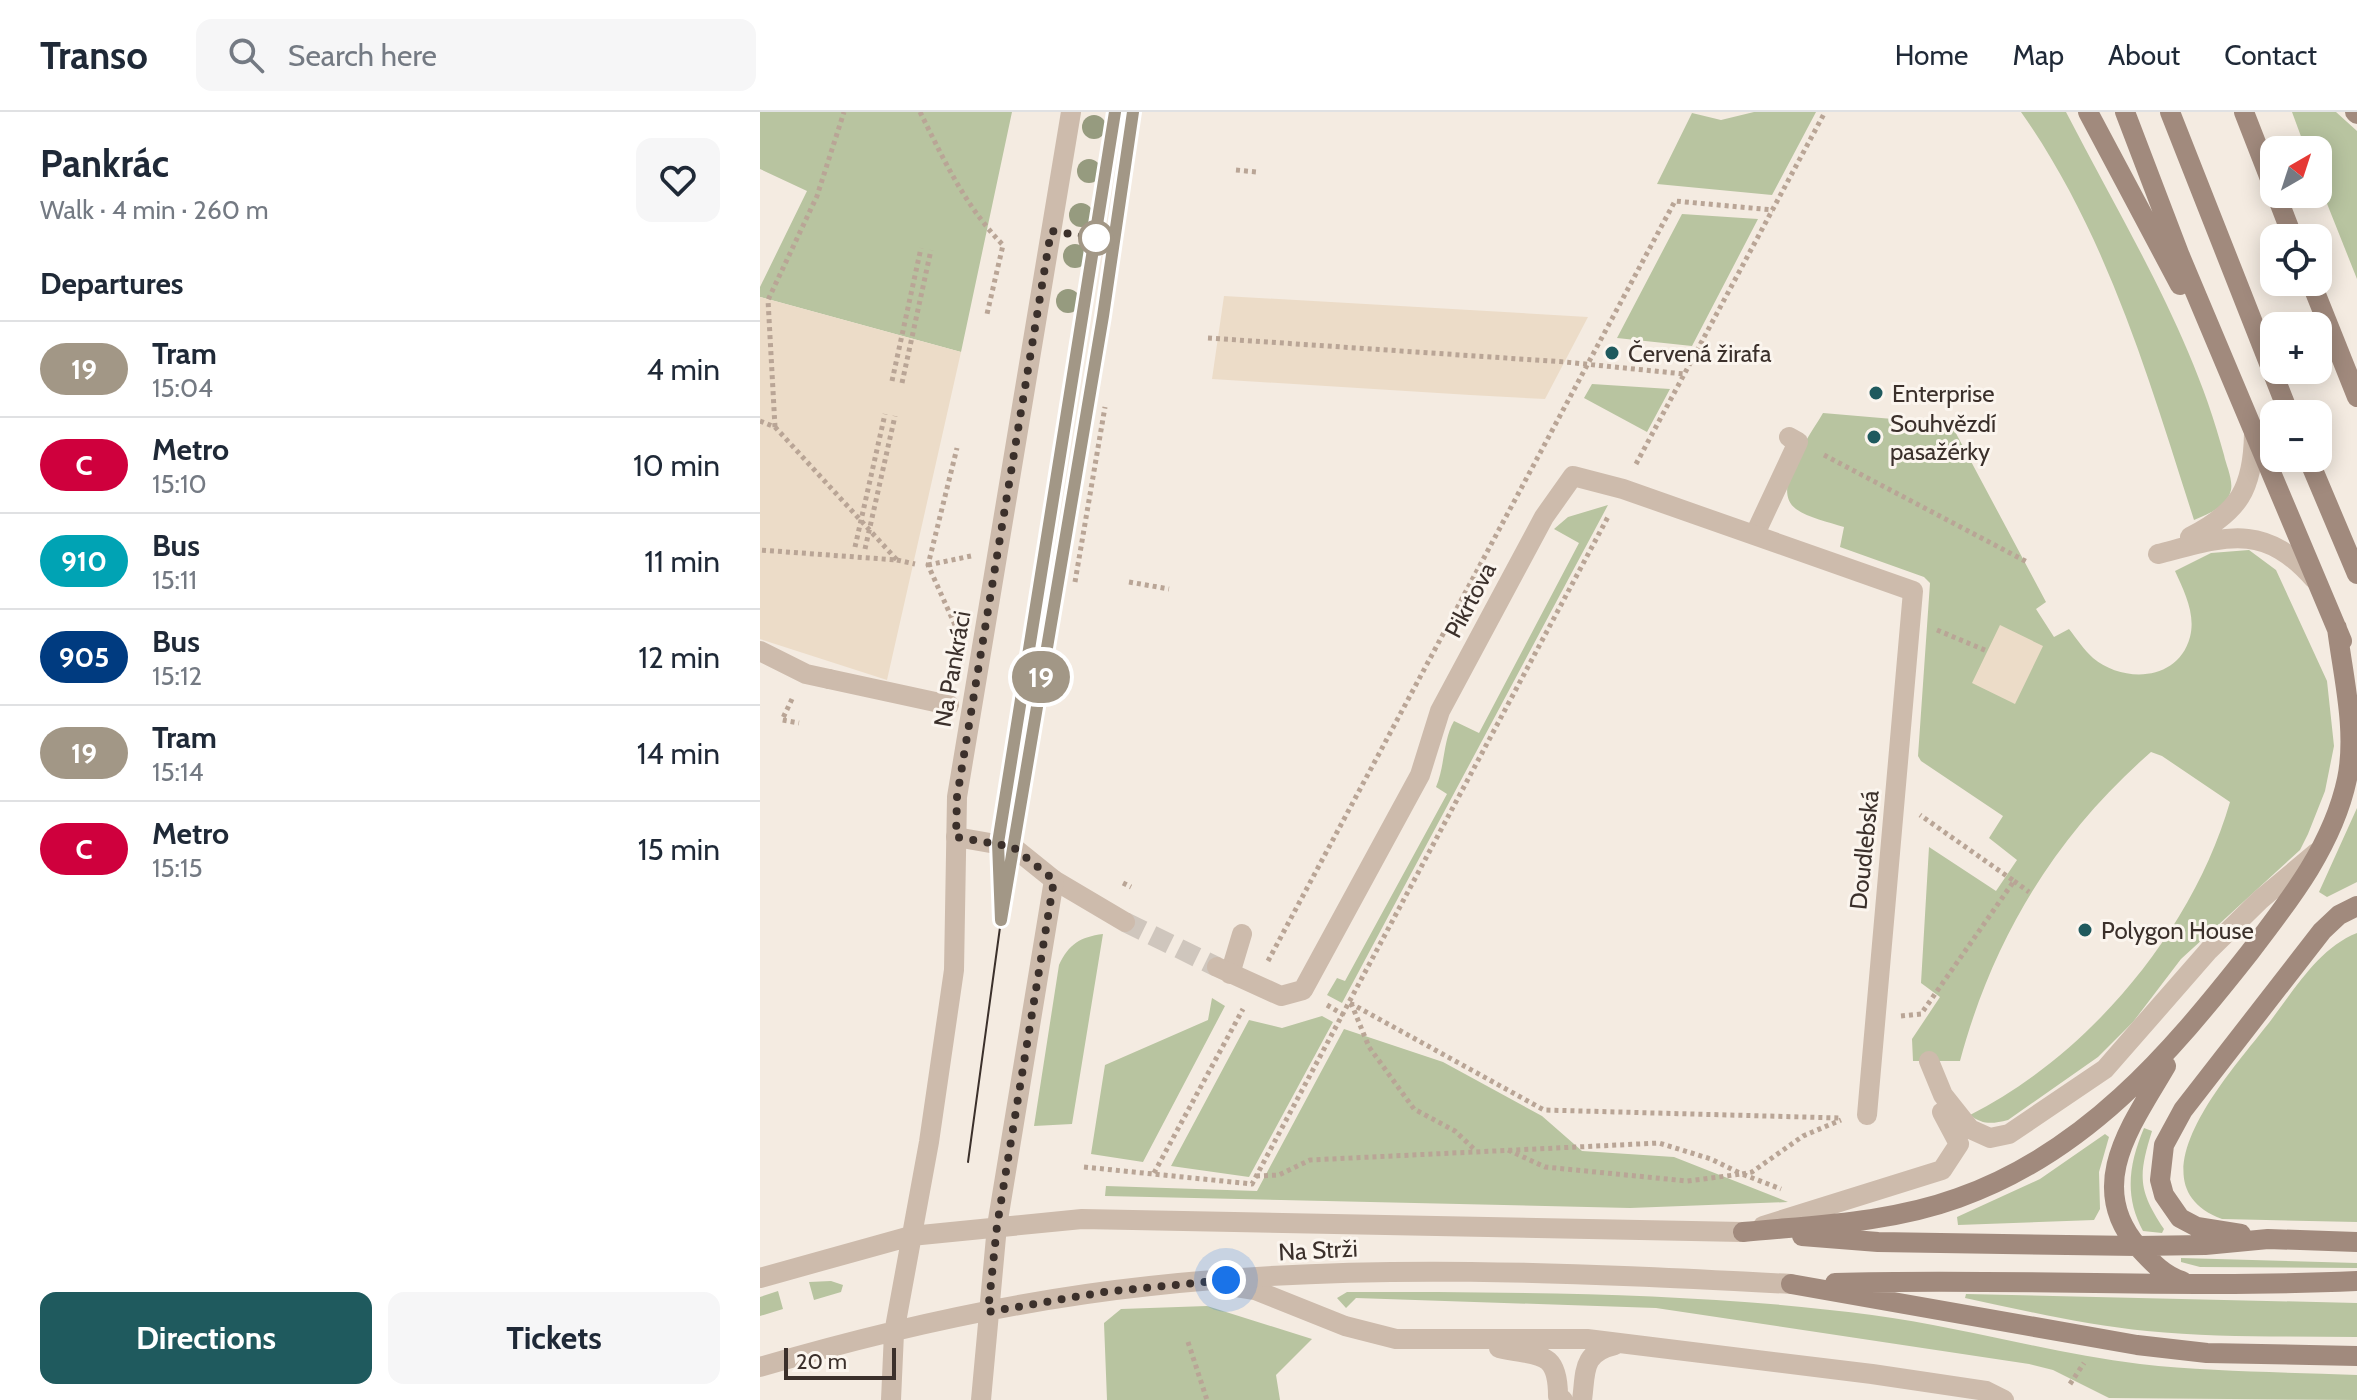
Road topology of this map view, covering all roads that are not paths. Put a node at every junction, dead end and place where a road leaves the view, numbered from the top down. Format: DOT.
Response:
graph roads {
  1 [pos="1071,112"];
  2 [pos="2088,112"];
  3 [pos="2125,112"];
  4 [pos="2170,112"];
  5 [pos="2244,112"];
  6 [pos="2260,153"];
  7 [pos="2317,296"];
  8 [pos="2221,355"];
  9 [pos="2357,397"];
  10 [pos="2283,400"];
  11 [pos="2254,434"];
  12 [pos="1794,439"];
  13 [pos="2314,472"];
  14 [pos="1755,534"];
  15 [pos="2357,574"];
  16 [pos="2315,579"];
  17 [pos="1913,591"];
  18 [pos="2337,628"];
  19 [pos="760,651"];
  20 [pos="2357,677"];
  21 [pos="949,705"];
  22 [pos="956,837"];
  23 [pos="2319,851"];
  24 [pos="1054,880"];
  25 [pos="2357,906"];
  26 [pos="1125,922"];
  27 [pos="1242,934"];
  28 [pos="2184,1036"];
  29 [pos="1867,1115"];
  30 [pos="997,1226"];
  31 [pos="1743,1232"];
  32 [pos="911,1236"];
  33 [pos="2268,1239"];
  34 [pos="2357,1242"];
  35 [pos="2137,1246"];
  36 [pos="760,1278"];
  37 [pos="1197,1282"];
  38 [pos="2186,1282"];
  39 [pos="2357,1283"];
  40 [pos="1791,1284"];
  41 [pos="988,1312"];
  42 [pos="894,1333"];
  43 [pos="1472,1341"];
  44 [pos="1615,1345"];
  45 [pos="2357,1356"];
  46 [pos="760,1367"];
  47 [pos="891,1400"];
  48 [pos="981,1400"];
  49 [pos="1563,1400"];
  50 [pos="1582,1400"];
  51 [pos="2004,1400"];
  1 -- 22 [label="street, Na Pankráci"];
  2 -- 8 [label="main road"];
  3 -- 8 [label="main road"];
  4 -- 10 [label="main road"];
  5 -- 6 [label="main road"];
  7 -- 9 [label="main road"];
  8 -- 11 [label="main road"];
  11 -- 16 [label="main road"];
  11 -- 16 [label="street"];
  12 -- 14 [label="street"];
  13 -- 15 [label="main road"];
  14 -- 17 [label="street, Pikrtova"];
  14 -- 27 [label="street, Pikrtova"];
  16 -- 18 [label="main road"];
  17 -- 29 [label="street, Doudlebská"];
  18 -- 20 [label="main road"];
  18 -- 23 [label="main road"];
  19 -- 21 [label="street"];
  22 -- 24 [label="street"];
  22 -- 32 [label="street, Na Pankráci"];
  23 -- 28 [label="main road"];
  23 -- 31 [label="street, Na Strži"];
  24 -- 26 [label="street"];
  24 -- 30 [label="street"];
  25 -- 33 [label="main road"];
  28 -- 31 [label="main road"];
  28 -- 35 [label="main road"];
  30 -- 31 [label="street, Na Strži"];
  30 -- 32 [label="street, Na Strži"];
  30 -- 41 [label="street"];
  31 -- 35 [label="main road"];
  32 -- 36 [label="street, Na Strži"];
  32 -- 42 [label="street, Na Pankráci"];
  33 -- 34 [label="main road"];
  33 -- 35 [label="main road"];
  35 -- 38 [label="main road"];
  37 -- 40 [label="street, Na Strži"];
  37 -- 41 [label="street, Na Strži"];
  37 -- 43 [label="street"];
  38 -- 39 [label="main road"];
  38 -- 40 [label="main road"];
  40 -- 45 [label="main road"];
  41 -- 42 [label="street, Na Strži"];
  41 -- 48 [label="street"];
  42 -- 46 [label="street, Na Strži"];
  42 -- 47 [label="street, Na Pankráci"];
  43 -- 44 [label="street"];
  43 -- 49 [label="street"];
  44 -- 50 [label="street"];
  44 -- 51 [label="street"];
}
